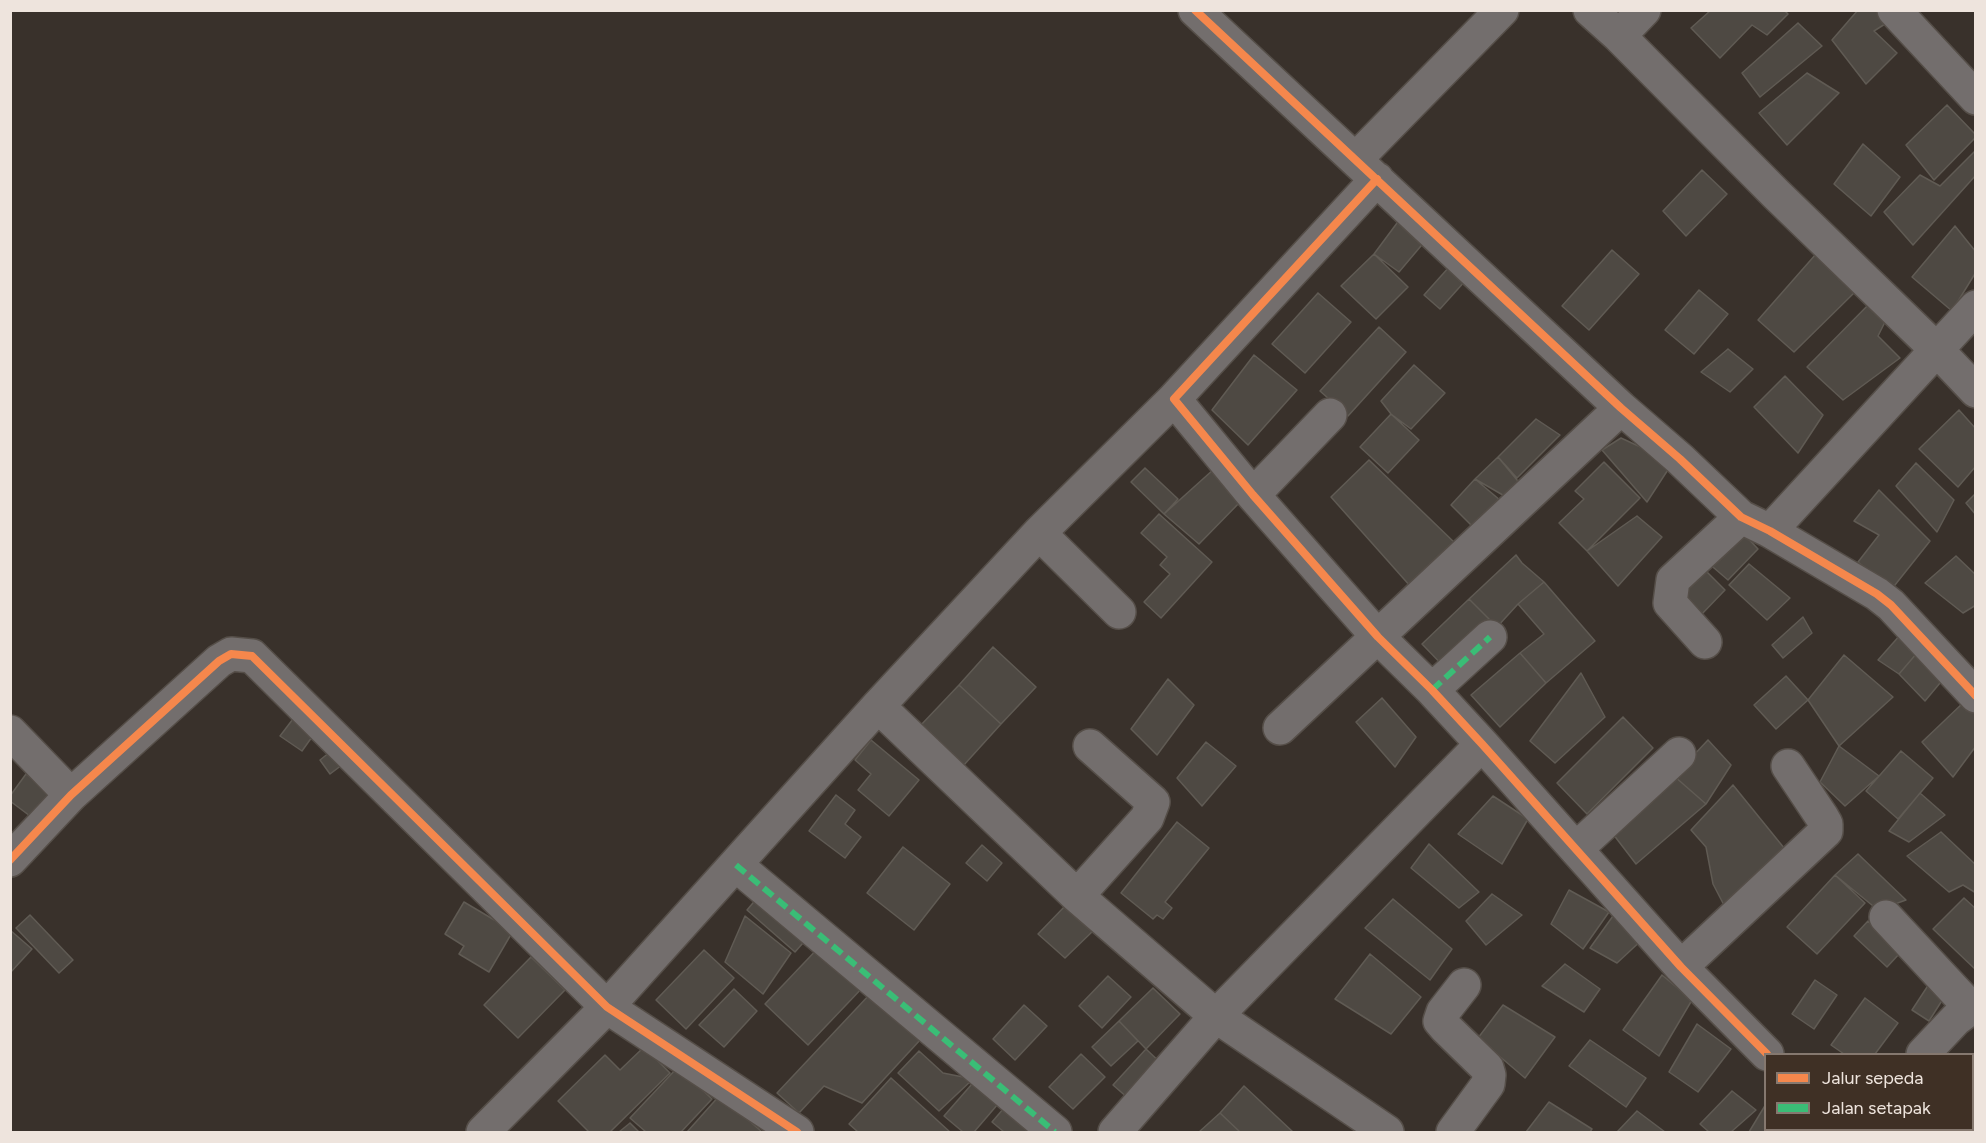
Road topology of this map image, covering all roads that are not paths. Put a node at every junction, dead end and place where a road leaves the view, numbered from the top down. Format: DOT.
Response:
graph roads {
  1 [pos="1195,10"];
  2 [pos="1502,10"];
  3 [pos="1590,10"];
  4 [pos="1644,10"];
  5 [pos="1894,10"];
  6 [pos="1619,36"];
  7 [pos="1976,98"];
  8 [pos="1367,169"];
  9 [pos="1976,307"];
  10 [pos="1937,350"];
  11 [pos="1976,391"];
  12 [pos="1173,399"];
  13 [pos="1621,408"];
  14 [pos="1330,415"];
  15 [pos="1253,495"];
  16 [pos="1741,517"];
  17 [pos="1770,531"];
  18 [pos="1039,533"];
  19 [pos="1119,612"];
  20 [pos="1378,637"];
  21 [pos="1490,637"];
  22 [pos="1705,642"];
  23 [pos="1432,690"];
  24 [pos="1976,696"];
  25 [pos="878,706"];
  26 [pos="1280,728"];
  27 [pos="10,732"];
  28 [pos="1482,744"];
  29 [pos="1090,746"];
  30 [pos="1679,754"];
  31 [pos="1788,765"];
  32 [pos="71,795"];
  33 [pos="1576,849"];
  34 [pos="10,860"];
  35 [pos="736,865"];
  36 [pos="1077,896"];
  37 [pos="1886,917"];
  38 [pos="1681,967"];
  39 [pos="1464,985"];
  40 [pos="1973,1005"];
  41 [pos="607,1007"];
  42 [pos="1216,1016"];
  43 [pos="1766,1053"];
  44 [pos="1924,1053"];
  45 [pos="1123,1130"];
  46 [pos="483,1132"];
  47 [pos="796,1132"];
  48 [pos="1055,1132"];
  49 [pos="1387,1132"];
  50 [pos="1453,1132"];
  1 -- 8 [label="street"];
  2 -- 8 [label="street"];
  3 -- 6 [label="street"];
  4 -- 6 [label="street"];
  5 -- 7 [label="street"];
  6 -- 10 [label="street"];
  8 -- 12 [label="street"];
  8 -- 13 [label="street"];
  9 -- 10 [label="street"];
  10 -- 11 [label="street"];
  10 -- 17 [label="street"];
  12 -- 15 [label="street"];
  12 -- 18 [label="street"];
  13 -- 16 [label="street"];
  13 -- 20 [label="street"];
  14 -- 15 [label="street"];
  15 -- 20 [label="street"];
  16 -- 17 [label="street"];
  16 -- 22 [label="street"];
  17 -- 24 [label="street"];
  18 -- 19 [label="street"];
  18 -- 25 [label="street"];
  20 -- 23 [label="street"];
  20 -- 26 [label="street"];
  21 -- 23 [label="street"];
  23 -- 28 [label="street"];
  25 -- 35 [label="street"];
  25 -- 36 [label="street"];
  27 -- 32 [label="street"];
  28 -- 33 [label="street"];
  28 -- 42 [label="street"];
  29 -- 36 [label="street"];
  30 -- 33 [label="street"];
  31 -- 38 [label="street"];
  32 -- 34 [label="street"];
  32 -- 41 [label="street"];
  33 -- 38 [label="street"];
  35 -- 41 [label="street"];
  35 -- 48 [label="street"];
  36 -- 42 [label="street"];
  37 -- 40 [label="street"];
  38 -- 43 [label="street"];
  39 -- 50 [label="street"];
  40 -- 44 [label="street"];
  41 -- 46 [label="street"];
  41 -- 47 [label="street"];
  42 -- 45 [label="street"];
  42 -- 49 [label="street"];
}
